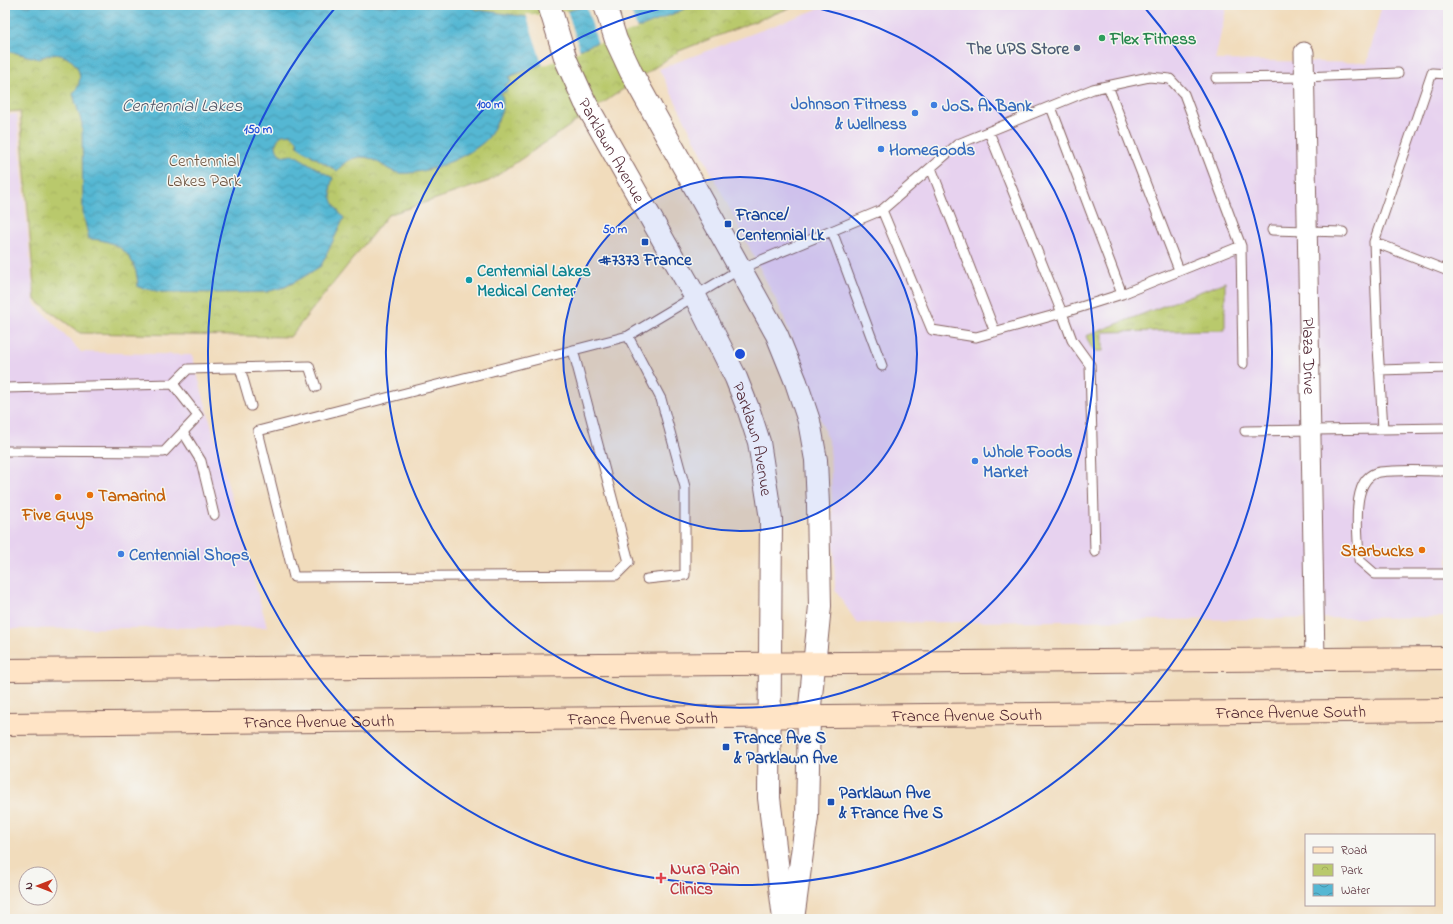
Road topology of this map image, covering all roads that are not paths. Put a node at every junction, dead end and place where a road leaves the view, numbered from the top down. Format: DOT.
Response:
graph roads {
  1 [pos="549,5"];
  2 [pos="605,5"];
  3 [pos="1304,52"];
  4 [pos="1398,73"];
  5 [pos="1448,74"];
  6 [pos="1304,77"];
  7 [pos="1216,78"];
  8 [pos="1108,86"];
  9 [pos="1051,107"];
  10 [pos="988,132"];
  11 [pos="931,168"];
  12 [pos="882,210"];
  13 [pos="1272,230"];
  14 [pos="832,231"];
  15 [pos="1306,231"];
  16 [pos="1343,232"];
  17 [pos="1374,242"];
  18 [pos="1241,246"];
  19 [pos="740,269"];
  20 [pos="1180,270"];
  21 [pos="1448,271"];
  22 [pos="1122,294"];
  23 [pos="695,296"];
  24 [pos="1062,314"];
  25 [pos="995,332"];
  26 [pos="628,336"];
  27 [pos="573,350"];
  28 [pos="1243,364"];
  29 [pos="882,366"];
  30 [pos="240,368"];
  31 [pos="1448,368"];
  32 [pos="1379,370"];
  33 [pos="173,384"];
  34 [pos="316,387"];
  35 [pos="5,388"];
  36 [pos="251,406"];
  37 [pos="1448,428"];
  38 [pos="1383,429"];
  39 [pos="1245,430"];
  40 [pos="1309,431"];
  41 [pos="183,432"];
  42 [pos="5,451"];
  43 [pos="1448,471"];
  44 [pos="214,514"];
  45 [pos="1095,552"];
  46 [pos="1448,574"];
  47 [pos="647,579"];
  48 [pos="1448,658"];
  49 [pos="1315,660"];
  50 [pos="814,663"];
  51 [pos="770,664"];
  52 [pos="5,670"];
  53 [pos="1448,710"];
  54 [pos="808,716"];
  55 [pos="769,717"];
  56 [pos="5,724"];
  57 [pos="784,919"];
  58 [pos="793,919"];
  1 -- 23 [label="street, Parklawn Avenue"];
  2 -- 19 [label="street"];
  3 -- 6 [label="street, Plaza Drive"];
  4 -- 6 [label="lane"];
  5 -- 17 [label="lane"];
  6 -- 7 [label="lane"];
  6 -- 15 [label="street, Plaza Drive"];
  8 -- 9 [label="lane"];
  8 -- 18 [label="lane"];
  8 -- 20 [label="lane"];
  9 -- 10 [label="lane"];
  9 -- 22 [label="lane"];
  10 -- 11 [label="lane"];
  10 -- 24 [label="lane"];
  11 -- 12 [label="lane"];
  11 -- 25 [label="lane"];
  12 -- 14 [label="lane"];
  12 -- 25 [label="lane"];
  13 -- 15 [label="lane"];
  14 -- 19 [label="lane"];
  14 -- 29 [label="lane"];
  15 -- 16 [label="lane"];
  15 -- 40 [label="street, Plaza Drive"];
  17 -- 21 [label="lane"];
  17 -- 32 [label="lane"];
  18 -- 20 [label="lane"];
  18 -- 28 [label="lane"];
  19 -- 23 [label="lane"];
  19 -- 50 [label="street"];
  20 -- 22 [label="lane"];
  22 -- 24 [label="lane"];
  23 -- 26 [label="lane"];
  23 -- 51 [label="street, Parklawn Avenue"];
  24 -- 25 [label="lane"];
  24 -- 45 [label="lane"];
  26 -- 27 [label="lane"];
  26 -- 47 [label="lane"];
  27 -- 27 [label="lane"];
  30 -- 33 [label="lane"];
  30 -- 34 [label="lane"];
  30 -- 36 [label="lane"];
  31 -- 32 [label="lane"];
  32 -- 38 [label="lane"];
  33 -- 35 [label="lane"];
  33 -- 41 [label="lane"];
  37 -- 38 [label="lane"];
  38 -- 40 [label="lane"];
  39 -- 40 [label="lane"];
  40 -- 49 [label="street, Plaza Drive"];
  41 -- 42 [label="lane"];
  41 -- 44 [label="lane"];
  43 -- 46 [label="lane"];
  48 -- 49 [label="main road"];
  49 -- 50 [label="main road"];
  50 -- 51 [label="main road"];
  50 -- 54 [label="street"];
  51 -- 52 [label="main road"];
  51 -- 55 [label="street, Parklawn Avenue"];
  53 -- 54 [label="main road, France Avenue South"];
  54 -- 55 [label="main road, France Avenue South"];
  54 -- 58 [label="street"];
  55 -- 56 [label="main road, France Avenue South"];
  55 -- 57 [label="street, Parklawn Avenue"];
}
